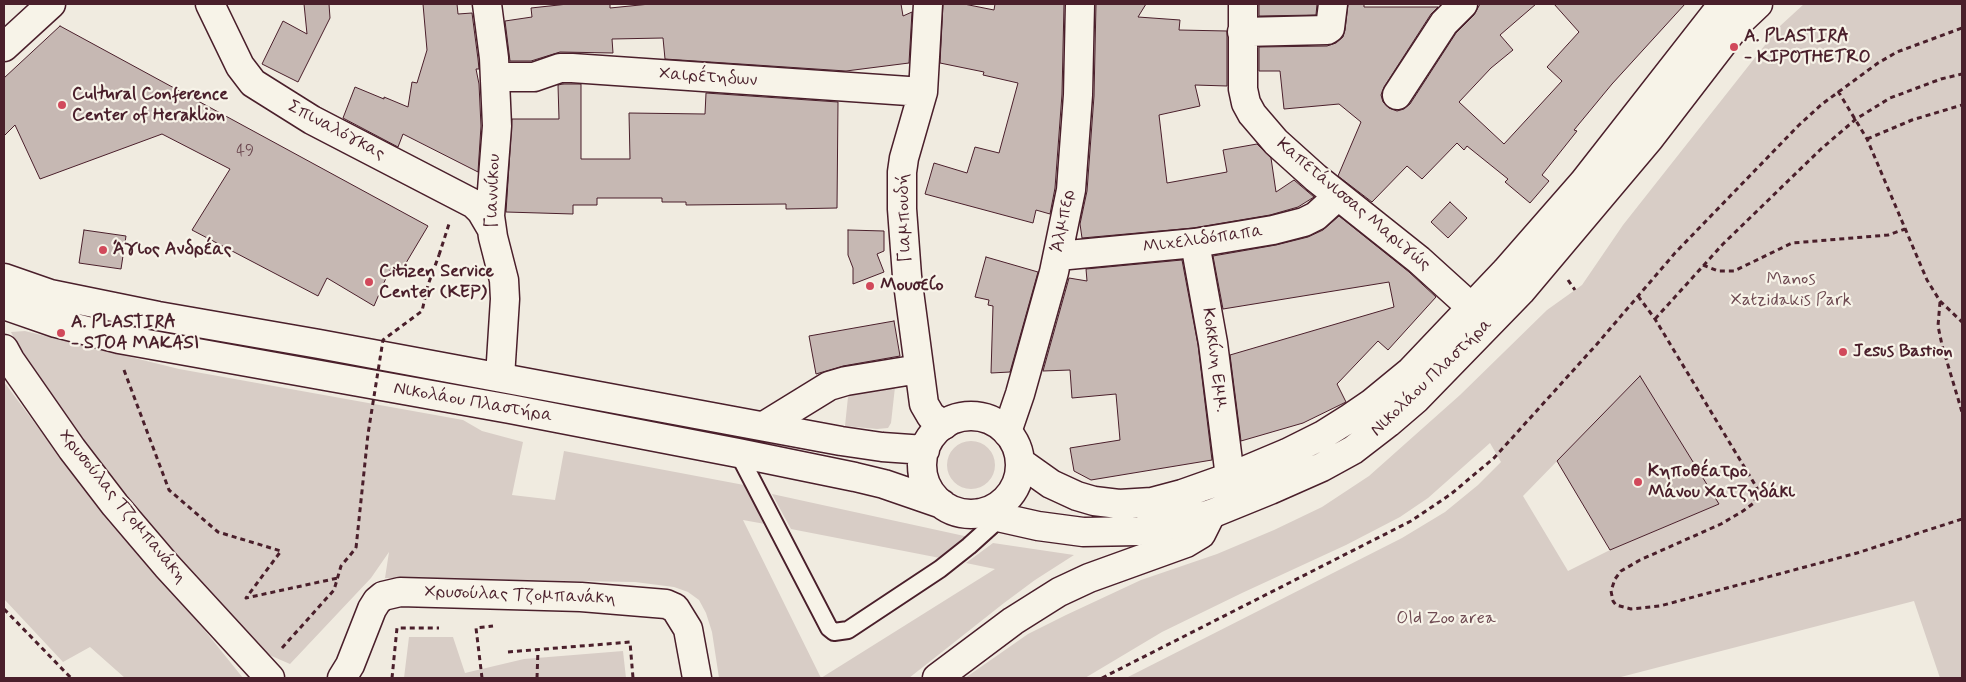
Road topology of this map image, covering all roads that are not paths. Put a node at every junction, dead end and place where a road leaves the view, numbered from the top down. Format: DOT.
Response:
graph roads {
  1 [pos="51,4"];
  2 [pos="210,4"];
  3 [pos="487,4"];
  4 [pos="928,4"];
  5 [pos="1080,4"];
  6 [pos="1243,4"];
  7 [pos="1333,4"];
  8 [pos="1463,4"];
  9 [pos="1723,4"];
  10 [pos="1758,4"];
  11 [pos="1242,32"];
  12 [pos="4,47"];
  13 [pos="495,77"];
  14 [pos="923,92"];
  15 [pos="1397,95"];
  16 [pos="1338,196"];
  17 [pos="492,228"];
  18 [pos="1195,243"];
  19 [pos="1058,256"];
  20 [pos="4,278"];
  21 [pos="4,304"];
  22 [pos="1472,308"];
  23 [pos="4,349"];
  24 [pos="919,369"];
  25 [pos="500,377"];
  26 [pos="944,425"];
  27 [pos="764,426"];
  28 [pos="1007,432"];
  29 [pos="925,450"];
  30 [pos="738,453"];
  31 [pos="1020,462"];
  32 [pos="1230,477"];
  33 [pos="942,504"];
  34 [pos="1211,514"];
  35 [pos="990,515"];
  36 [pos="270,678"];
  37 [pos="342,678"];
  38 [pos="697,678"];
  39 [pos="937,678"];
  1 -- 12 [label="street"];
  2 -- 17 [label="street, Σπιναλόγκας"];
  3 -- 13 [label="street, Γιαννίκου"];
  4 -- 14 [label="street, Γιαμπουδή"];
  5 -- 19 [label="street, Άλμπερ"];
  6 -- 11 [label="street, Καπετάνισσας Μαριγώς"];
  7 -- 11 [label="street"];
  8 -- 15 [label="street"];
  9 -- 22 [label="street, Νικολάου Πλαστήρα"];
  10 -- 34 [label="street, Νικολάου Πλαστήρα"];
  11 -- 16 [label="street, Καπετάνισσας Μαριγώς"];
  13 -- 14 [label="street, Χαιρέτηδων"];
  13 -- 17 [label="street, Γιαννίκου"];
  14 -- 24 [label="street, Γιαμπουδή"];
  16 -- 18 [label="street, Μιχελιδόπαπα"];
  16 -- 22 [label="street, Καπετάνισσας Μαριγώς"];
  17 -- 25 [label="street, Γιαννίκου"];
  18 -- 19 [label="street, Μιχελιδόπαπα"];
  18 -- 32 [label="street, Κοκκίνη Εμμ."];
  19 -- 28 [label="street, Άλμπερ"];
  20 -- 25 [label="street, Νικολάου Πλαστήρα"];
  21 -- 30 [label="street, Νικολάου Πλαστήρα"];
  22 -- 32 [label="street, Νικολάου Πλαστήρα"];
  23 -- 36 [label="street, Χρυσούλας Τζομπανάκη"];
  24 -- 26 [label="street, Γιαμπουδή"];
  24 -- 27 [label="street"];
  25 -- 27 [label="street, Νικολάου Πλαστήρα"];
  26 -- 28 [label="street"];
  26 -- 29 [label="street"];
  27 -- 29 [label="street, Νικολάου Πλαστήρα"];
  28 -- 31 [label="street"];
  29 -- 33 [label="street"];
  30 -- 33 [label="street, Νικολάου Πλαστήρα"];
  30 -- 35 [label="lane"];
  31 -- 32 [label="street, Νικολάου Πλαστήρα"];
  31 -- 35 [label="street"];
  33 -- 35 [label="street"];
  34 -- 35 [label="street, Νικολάου Πλαστήρα"];
  34 -- 39 [label="street"];
  37 -- 38 [label="street, Χρυσούλας Τζομπανάκη"];
}
